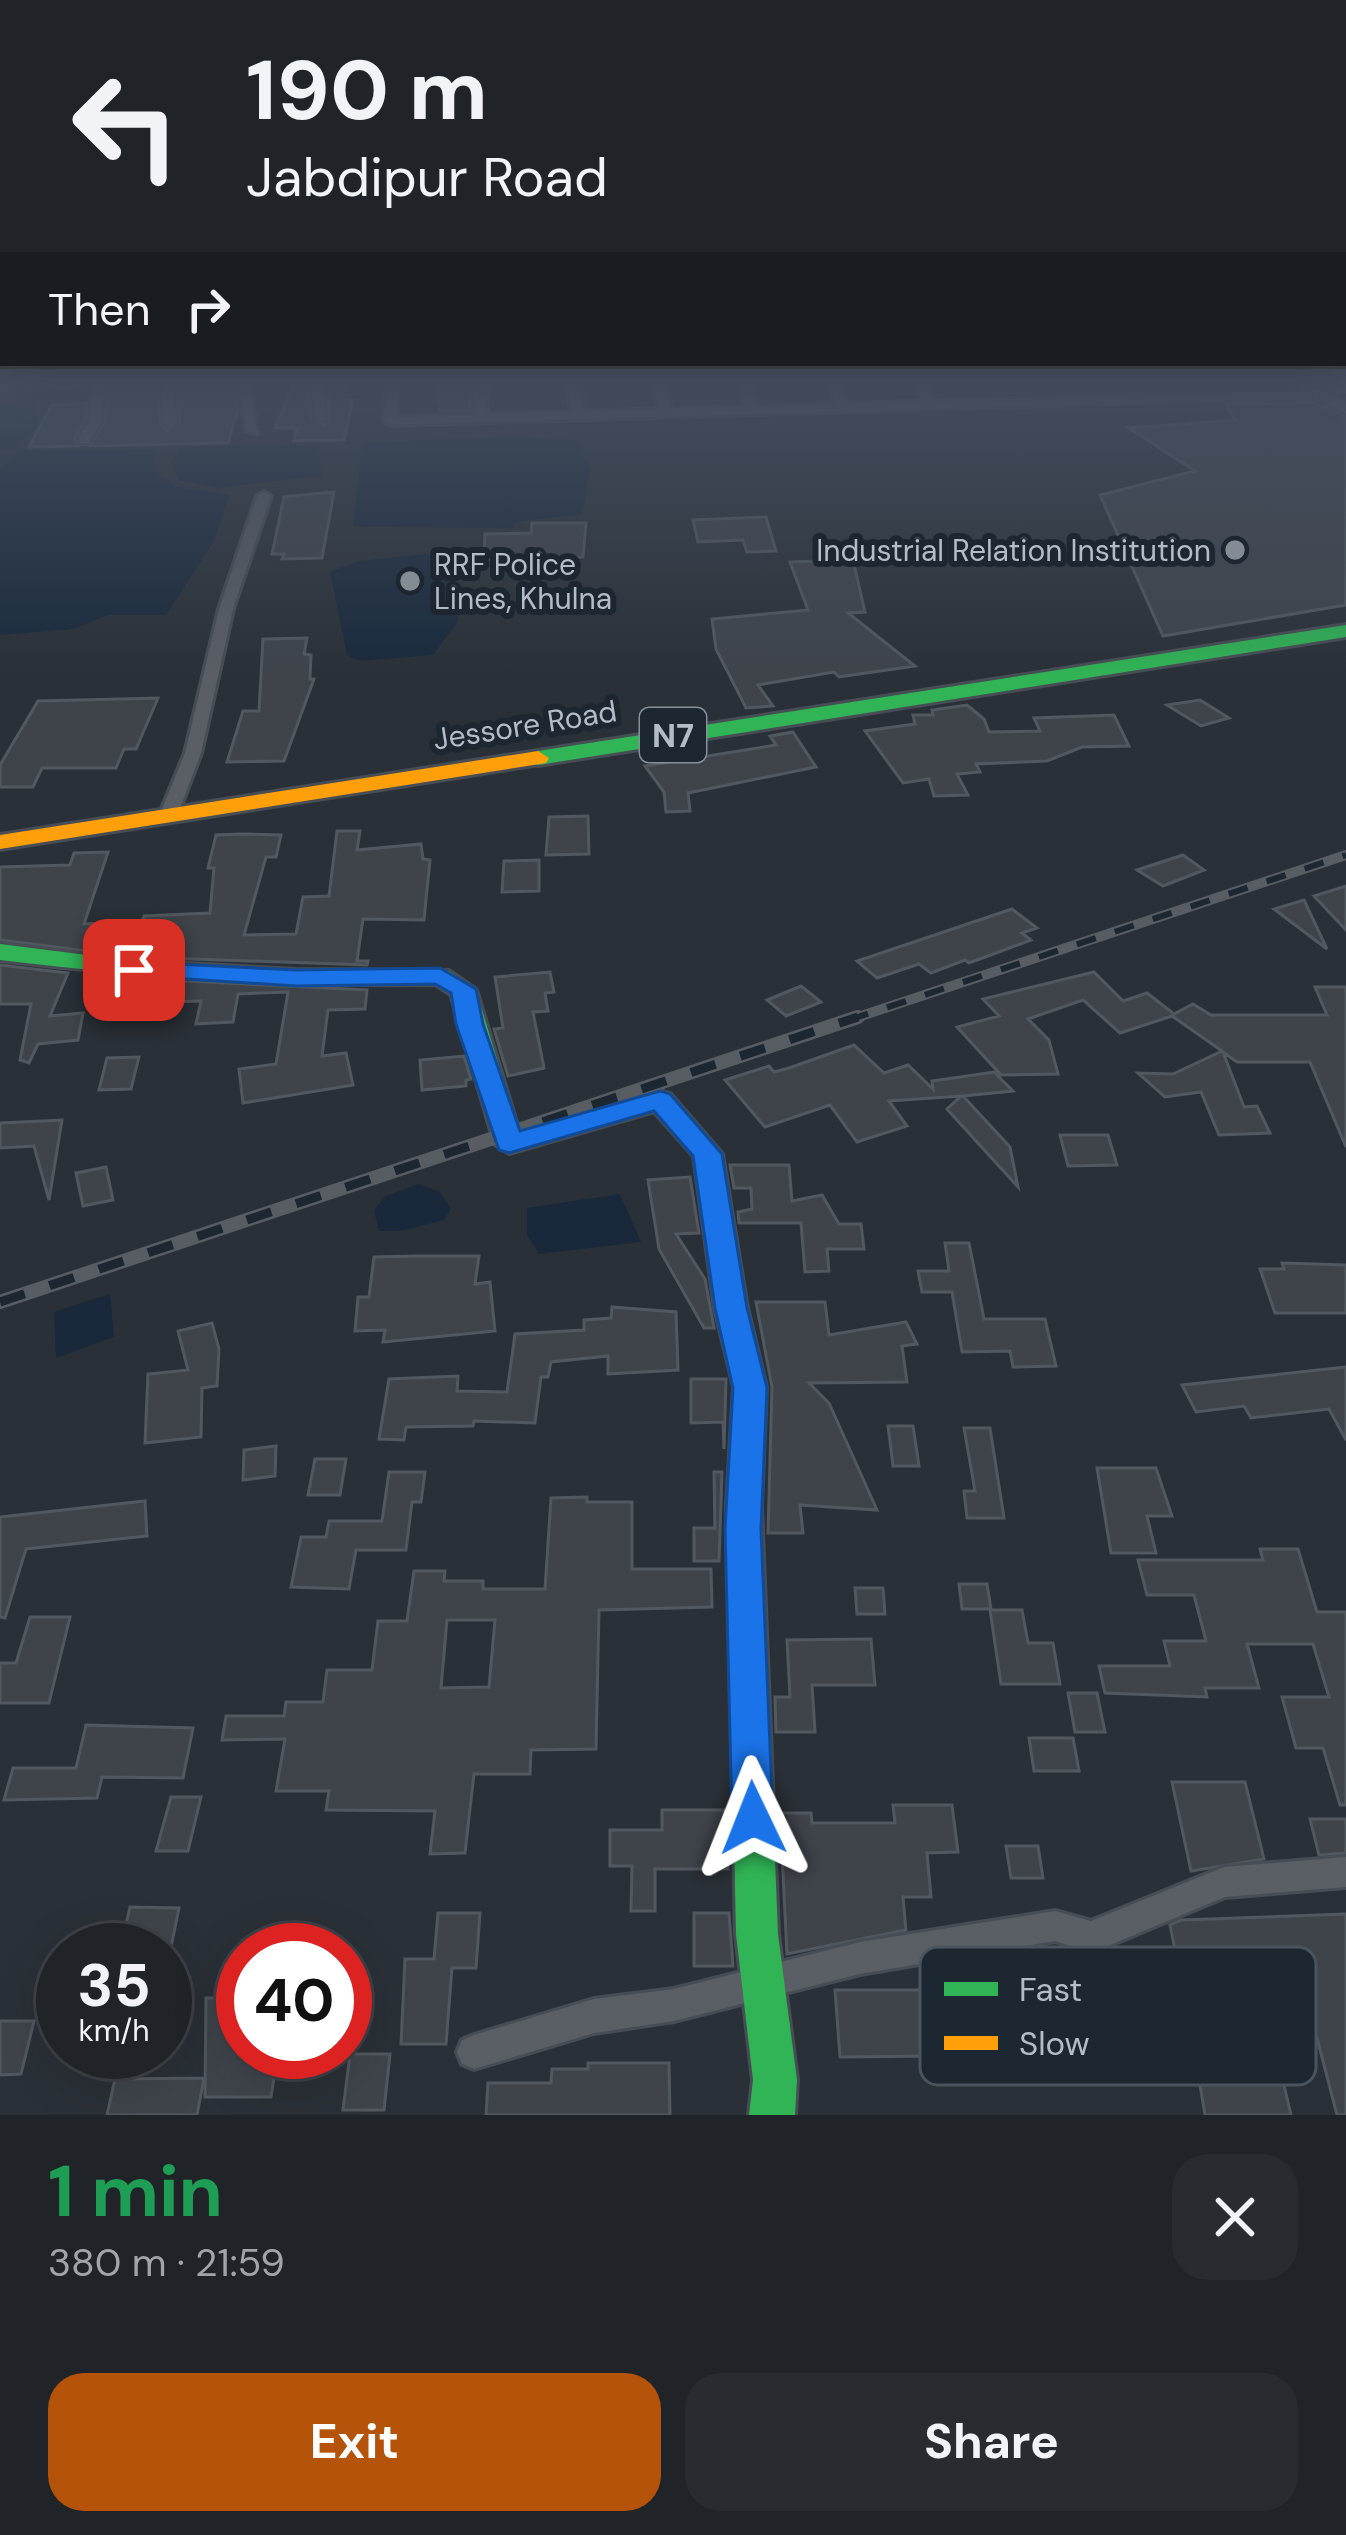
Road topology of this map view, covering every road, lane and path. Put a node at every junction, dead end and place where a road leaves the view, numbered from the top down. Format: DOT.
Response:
graph roads {
  1 [pos="264,496"];
  2 [pos="1346,631"];
  3 [pos="168,816"];
  4 [pos="0,842"];
  5 [pos="0,952"];
  6 [pos="1346,1872"];
  7 [pos="927,1947"];
  8 [pos="920,1948"];
  9 [pos="764,1982"];
  10 [pos="474,2052"];
  11 [pos="772,2115"];
  1 -- 3 [label="street"];
  2 -- 3 [label="main road, Jessore Road / N7"];
  3 -- 4 [label="main road, Jessore Road / N7"];
  5 -- 9 [label="main road"];
  6 -- 7 [label="street"];
  8 -- 9 [label="street"];
  9 -- 10 [label="street"];
  9 -- 11 [label="main road"];
}
